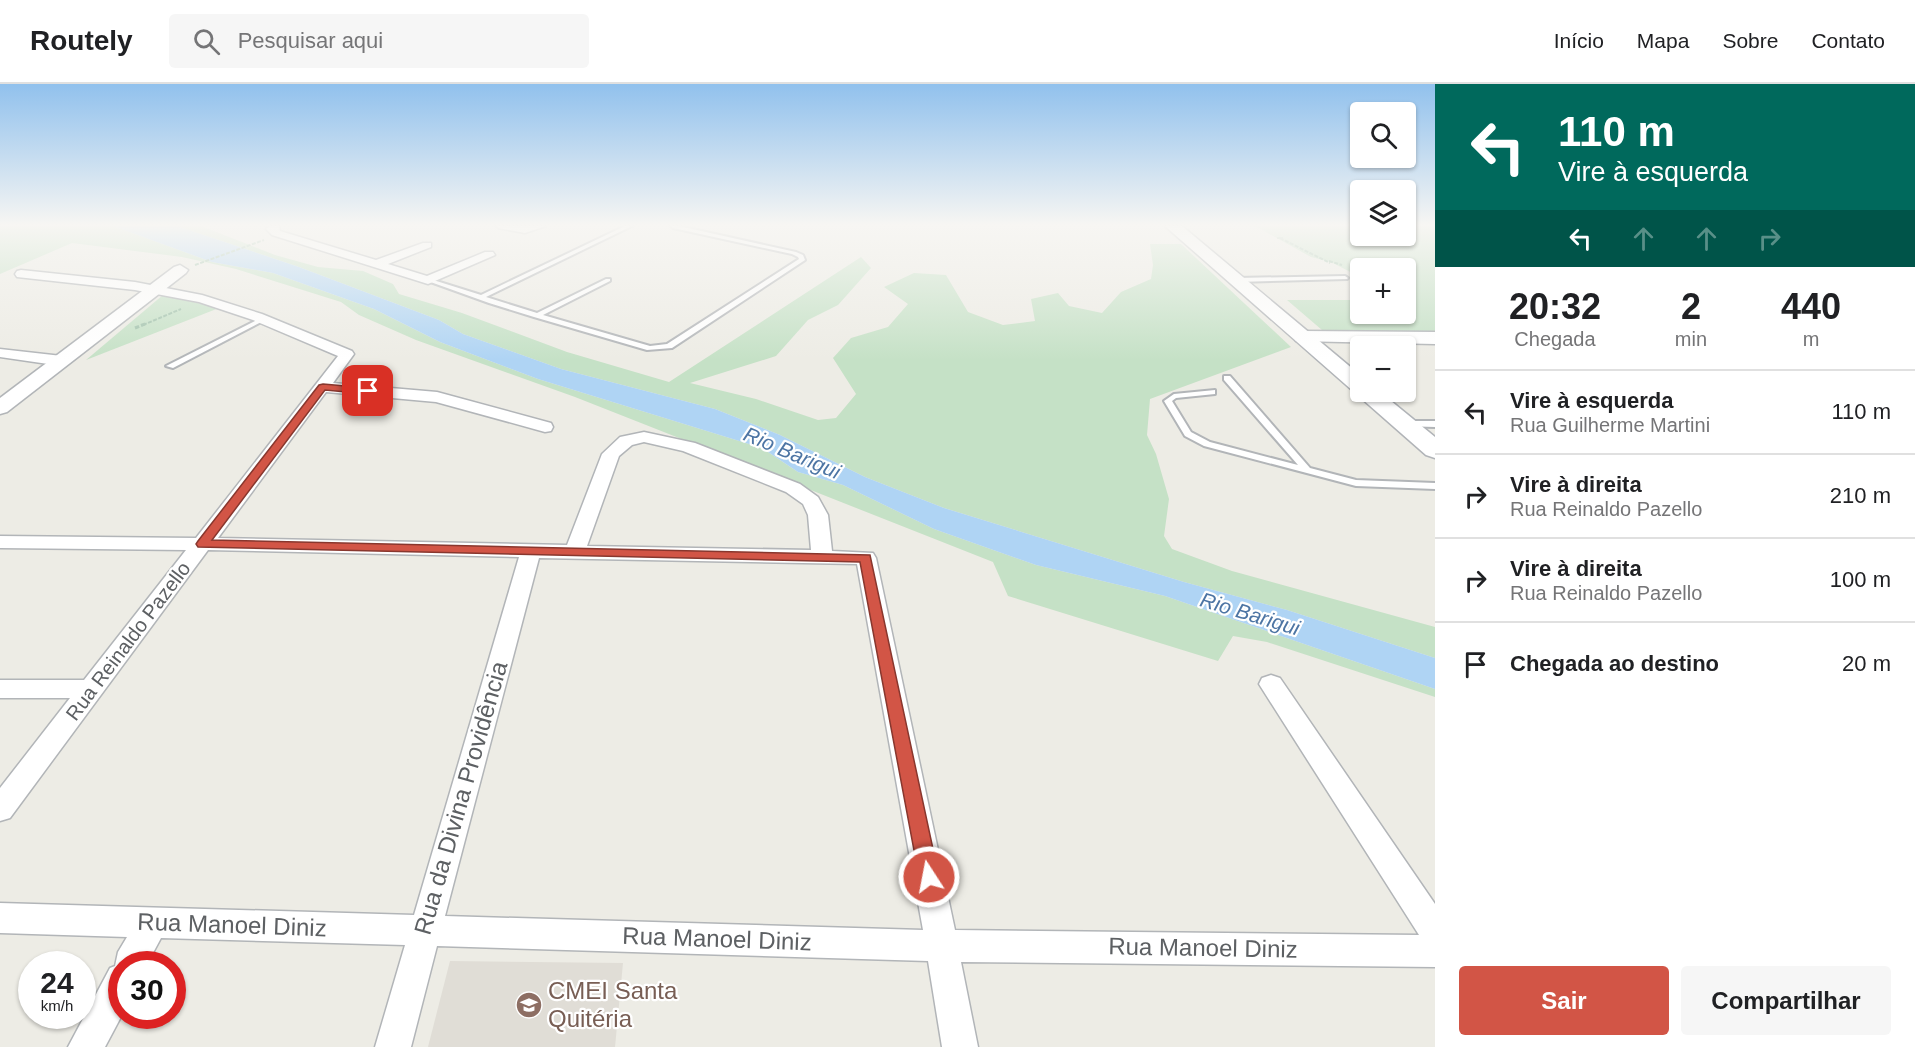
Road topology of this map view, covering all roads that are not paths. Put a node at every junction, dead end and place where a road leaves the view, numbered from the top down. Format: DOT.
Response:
graph roads {
  1 [pos="182,271"];
  2 [pos="399,271"];
  3 [pos="450,271"];
  4 [pos="536,271"];
  5 [pos="785,271"];
  6 [pos="1226,271"];
  7 [pos="21,274"];
  8 [pos="1345,278"];
  9 [pos="1236,279"];
  10 [pos="428,280"];
  11 [pos="608,280"];
  12 [pos="156,289"];
  13 [pos="482,297"];
  14 [pos="536,316"];
  15 [pos="263,319"];
  16 [pos="1303,337"];
  17 [pos="1435,338"];
  18 [pos="0,353"];
  19 [pos="62,361"];
  20 [pos="170,366"];
  21 [pos="1350,377"];
  22 [pos="1227,378"];
  23 [pos="323,387"];
  24 [pos="1212,392"];
  25 [pos="1379,402"];
  26 [pos="0,408"];
  27 [pos="1404,424"];
  28 [pos="1435,424"];
  29 [pos="545,427"];
  30 [pos="1435,450"];
  31 [pos="1307,470"];
  32 [pos="1435,486"];
  33 [pos="0,542"];
  34 [pos="202,544"];
  35 [pos="531,550"];
  36 [pos="575,551"];
  37 [pos="822,557"];
  38 [pos="1271,684"];
  39 [pos="0,689"];
  40 [pos="92,689"];
  41 [pos="0,809"];
  42 [pos="0,918"];
  43 [pos="152,922"];
  44 [pos="424,930"];
  45 [pos="1435,931"];
  46 [pos="942,946"];
  47 [pos="137,951"];
  48 [pos="1435,951"];
  49 [pos="108,1006"];
  50 [pos="86,1047"];
  51 [pos="393,1047"];
  52 [pos="960,1047"];
  1 -- 12 [label="street"];
  2 -- 10 [label="street"];
  3 -- 10 [label="street"];
  4 -- 13 [label="lane"];
  5 -- 14 [label="lane"];
  6 -- 9 [label="main road"];
  7 -- 12 [label="street"];
  8 -- 9 [label="lane"];
  9 -- 16 [label="main road"];
  10 -- 13 [label="lane"];
  11 -- 14 [label="lane"];
  12 -- 15 [label="street"];
  12 -- 19 [label="street"];
  13 -- 14 [label="lane"];
  15 -- 20 [label="lane"];
  15 -- 23 [label="street, Rua Reinaldo Pazello"];
  16 -- 17 [label="street"];
  16 -- 21 [label="main road"];
  18 -- 19 [label="street"];
  19 -- 26 [label="street"];
  22 -- 31 [label="lane"];
  23 -- 29 [label="street"];
  23 -- 34 [label="street, Rua Reinaldo Pazello"];
  24 -- 31 [label="lane"];
  25 -- 27 [label="main road"];
  27 -- 28 [label="lane"];
  27 -- 30 [label="main road"];
  31 -- 32 [label="lane"];
  33 -- 34 [label="street"];
  34 -- 35 [label="street"];
  34 -- 40 [label="street, Rua Reinaldo Pazello"];
  35 -- 36 [label="street"];
  35 -- 44 [label="street, Rua da Divina Providência"];
  36 -- 37 [label="street"];
  36 -- 37 [label="street"];
  37 -- 46 [label="street"];
  38 -- 45 [label="street"];
  39 -- 40 [label="street"];
  40 -- 41 [label="street, Rua Reinaldo Pazello"];
  42 -- 43 [label="street, Rua Manoel Diniz"];
  43 -- 44 [label="street, Rua Manoel Diniz"];
  43 -- 47 [label="street"];
  44 -- 46 [label="street, Rua Manoel Diniz"];
  44 -- 51 [label="street, Rua da Divina Providência"];
  46 -- 48 [label="street, Rua Manoel Diniz"];
  46 -- 52 [label="street"];
  49 -- 50 [label="street"];
}
